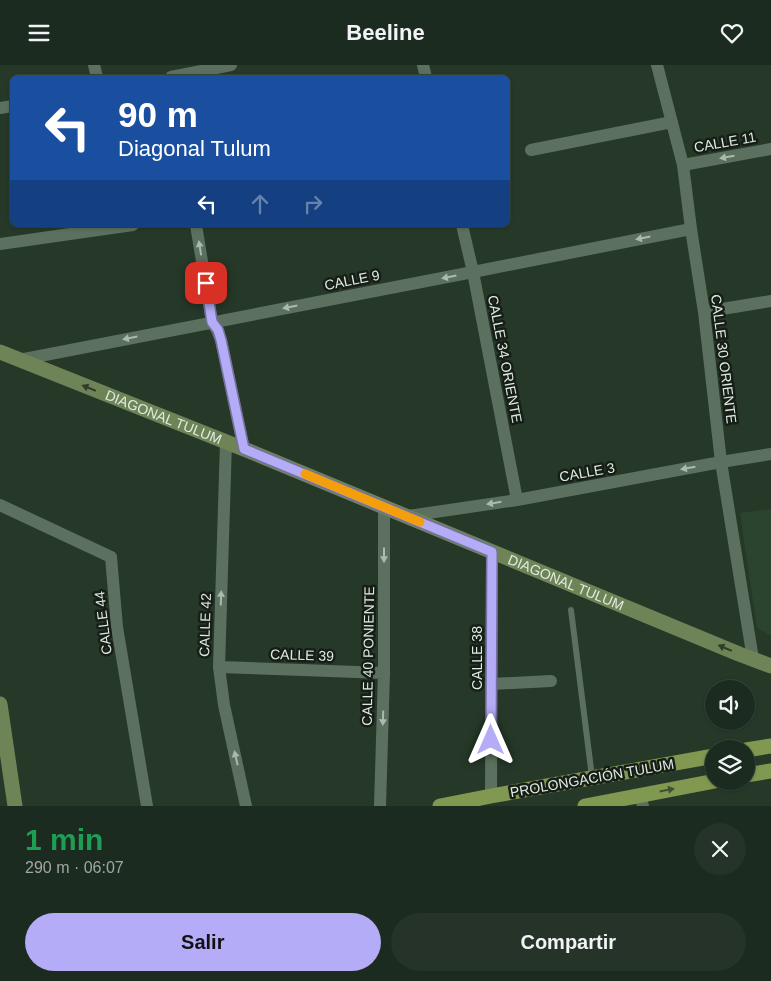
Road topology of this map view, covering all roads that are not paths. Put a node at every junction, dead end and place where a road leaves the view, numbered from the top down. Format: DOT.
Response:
graph roads {
  1 [pos="230,65"];
  2 [pos="656,65"];
  3 [pos="186,75"];
  4 [pos="672,122"];
  5 [pos="771,149"];
  6 [pos="532,150"];
  7 [pos="683,165"];
  8 [pos="119,227"];
  9 [pos="196,227"];
  10 [pos="462,227"];
  11 [pos="691,229"];
  12 [pos="0,244"];
  13 [pos="473,273"];
  14 [pos="771,301"];
  15 [pos="704,312"];
  16 [pos="212,322"];
  17 [pos="0,352"];
  18 [pos="19,359"];
  19 [pos="226,442"];
  20 [pos="244,449"];
  21 [pos="771,454"];
  22 [pos="721,462"];
  23 [pos="517,500"];
  24 [pos="0,505"];
  25 [pos="384,506"];
  26 [pos="408,516"];
  27 [pos="492,552"];
  28 [pos="571,610"];
  29 [pos="753,659"];
  30 [pos="771,666"];
  31 [pos="219,667"];
  32 [pos="384,673"];
  33 [pos="551,681"];
  34 [pos="492,684"];
  35 [pos="0,704"];
  36 [pos="2,728"];
  37 [pos="771,746"];
  38 [pos="755,749"];
  39 [pos="705,758"];
  40 [pos="771,771"];
  41 [pos="755,774"];
  42 [pos="592,778"];
  43 [pos="705,784"];
  44 [pos="491,795"];
  45 [pos="642,801"];
  46 [pos="15,806"];
  47 [pos="147,806"];
  48 [pos="246,806"];
  49 [pos="380,806"];
  50 [pos="440,806"];
  51 [pos="585,806"];
  1 -- 3 [label="street"];
  2 -- 4 [label="street, CALLE 30 ORIENTE"];
  4 -- 6 [label="street"];
  4 -- 7 [label="street, CALLE 30 ORIENTE"];
  5 -- 7 [label="street, CALLE 11, one-way"];
  7 -- 11 [label="street, CALLE 30 ORIENTE"];
  8 -- 12 [label="street"];
  16 -- 9 [label="street, one-way"];
  10 -- 13 [label="street, CALLE 34 ORIENTE"];
  11 -- 13 [label="street, CALLE 9, one-way"];
  11 -- 15 [label="street, CALLE 30 ORIENTE"];
  13 -- 16 [label="street, CALLE 9, one-way"];
  13 -- 23 [label="street, CALLE 34 ORIENTE"];
  14 -- 15 [label="street"];
  15 -- 22 [label="street, CALLE 30 ORIENTE"];
  16 -- 18 [label="street, CALLE 9, one-way"];
  16 -- 20 [label="street"];
  17 -- 18 [label="main road, DIAGONAL TULUM"];
  19 -- 18 [label="main road, DIAGONAL TULUM, one-way"];
  19 -- 20 [label="main road, DIAGONAL TULUM"];
  31 -- 19 [label="street, CALLE 42, one-way"];
  20 -- 25 [label="main road, DIAGONAL TULUM"];
  21 -- 22 [label="street, CALLE 3"];
  22 -- 23 [label="street, CALLE 3, one-way"];
  22 -- 29 [label="street, CALLE 30 ORIENTE"];
  23 -- 26 [label="street, CALLE 3, one-way"];
  24 -- 47 [label="street, CALLE 44"];
  25 -- 26 [label="main road, DIAGONAL TULUM"];
  25 -- 32 [label="street, CALLE 40 PONIENTE, one-way"];
  26 -- 27 [label="main road, DIAGONAL TULUM"];
  29 -- 27 [label="main road, DIAGONAL TULUM, one-way"];
  27 -- 34 [label="street, CALLE 38"];
  28 -- 42 [label="lane"];
  29 -- 30 [label="main road, DIAGONAL TULUM"];
  31 -- 32 [label="street, CALLE 39"];
  48 -- 31 [label="street, CALLE 42, one-way"];
  32 -- 49 [label="street, CALLE 40 PONIENTE, one-way"];
  33 -- 34 [label="street"];
  34 -- 44 [label="street, CALLE 38"];
  35 -- 36 [label="main road"];
  36 -- 46 [label="main road"];
  37 -- 38 [label="main road"];
  39 -- 42 [label="main road, PROLONGACIÓN TULUM"];
  40 -- 41 [label="main road"];
  42 -- 44 [label="main road, PROLONGACIÓN TULUM"];
  45 -- 43 [label="main road, PROLONGACIÓN TULUM, one-way"];
  44 -- 50 [label="main road, PROLONGACIÓN TULUM"];
  45 -- 51 [label="main road, PROLONGACIÓN TULUM"];
}
